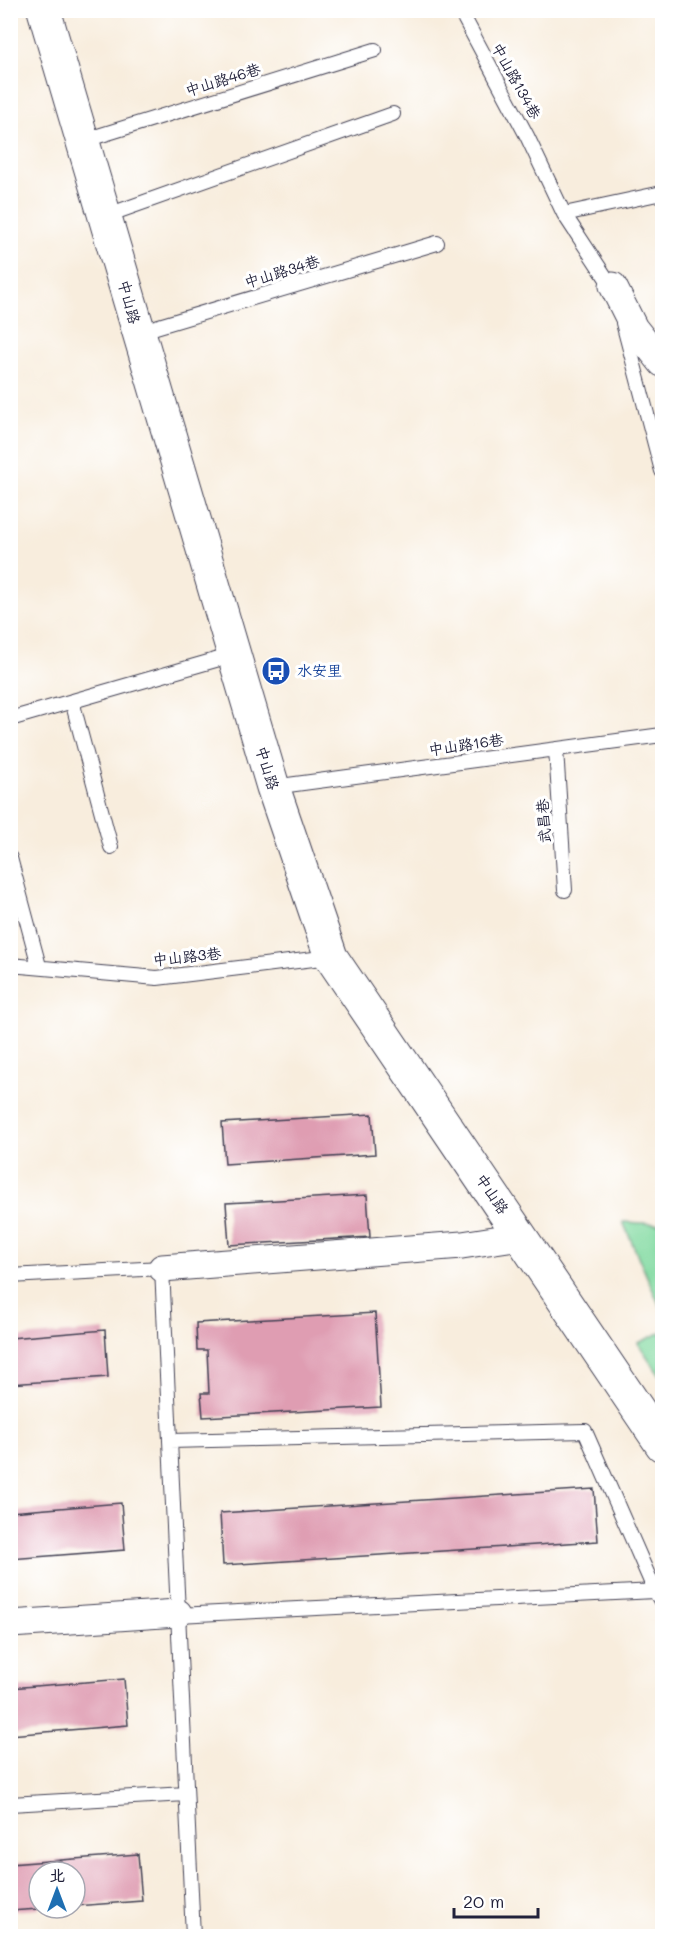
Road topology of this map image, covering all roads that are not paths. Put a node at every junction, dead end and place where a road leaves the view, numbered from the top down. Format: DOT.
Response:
graph roads {
  1 [pos="44,10"];
  2 [pos="460,10"];
  3 [pos="375,50"];
  4 [pos="393,114"];
  5 [pos="82,141"];
  6 [pos="663,193"];
  7 [pos="564,214"];
  8 [pos="105,216"];
  9 [pos="437,243"];
  10 [pos="613,286"];
  11 [pos="137,333"];
  12 [pos="663,363"];
  13 [pos="663,471"];
  14 [pos="233,655"];
  15 [pos="72,701"];
  16 [pos="10,719"];
  17 [pos="663,735"];
  18 [pos="556,749"];
  19 [pos="273,787"];
  20 [pos="111,847"];
  21 [pos="10,858"];
  22 [pos="565,890"];
  23 [pos="331,957"];
  24 [pos="10,965"];
  25 [pos="39,966"];
  26 [pos="520,1236"];
  27 [pos="162,1268"];
  28 [pos="10,1276"];
  29 [pos="170,1442"];
  30 [pos="663,1445"];
  31 [pos="659,1597"];
  32 [pos="178,1614"];
  33 [pos="10,1624"];
  34 [pos="186,1794"];
  35 [pos="10,1804"];
  36 [pos="193,1936"];
  1 -- 5 [label="street, 中山路"];
  2 -- 7 [label="lane, 中山路134巷"];
  3 -- 5 [label="lane, 中山路46巷"];
  4 -- 8 [label="lane"];
  5 -- 8 [label="street, 中山路"];
  6 -- 7 [label="lane"];
  7 -- 10 [label="lane, 中山路134巷"];
  8 -- 11 [label="street, 中山路"];
  9 -- 11 [label="lane, 中山路34巷"];
  10 -- 12 [label="street"];
  10 -- 13 [label="lane, 中山路134巷"];
  11 -- 14 [label="street, 中山路"];
  14 -- 15 [label="lane"];
  14 -- 19 [label="street, 中山路"];
  15 -- 16 [label="lane"];
  15 -- 20 [label="lane"];
  17 -- 18 [label="lane, 中山路16巷"];
  18 -- 19 [label="lane, 中山路16巷"];
  18 -- 22 [label="lane, 武昌巷"];
  19 -- 23 [label="street, 中山路"];
  21 -- 25 [label="lane"];
  23 -- 25 [label="lane, 中山路3巷"];
  23 -- 26 [label="street, 中山路"];
  24 -- 25 [label="lane, 中山路3巷"];
  26 -- 27 [label="street"];
  26 -- 30 [label="street, 中山路"];
  27 -- 28 [label="lane"];
  27 -- 29 [label="lane"];
  29 -- 31 [label="lane"];
  29 -- 32 [label="lane"];
  31 -- 32 [label="lane"];
  32 -- 33 [label="street"];
  32 -- 34 [label="lane"];
  34 -- 35 [label="lane"];
  34 -- 36 [label="lane"];
}
